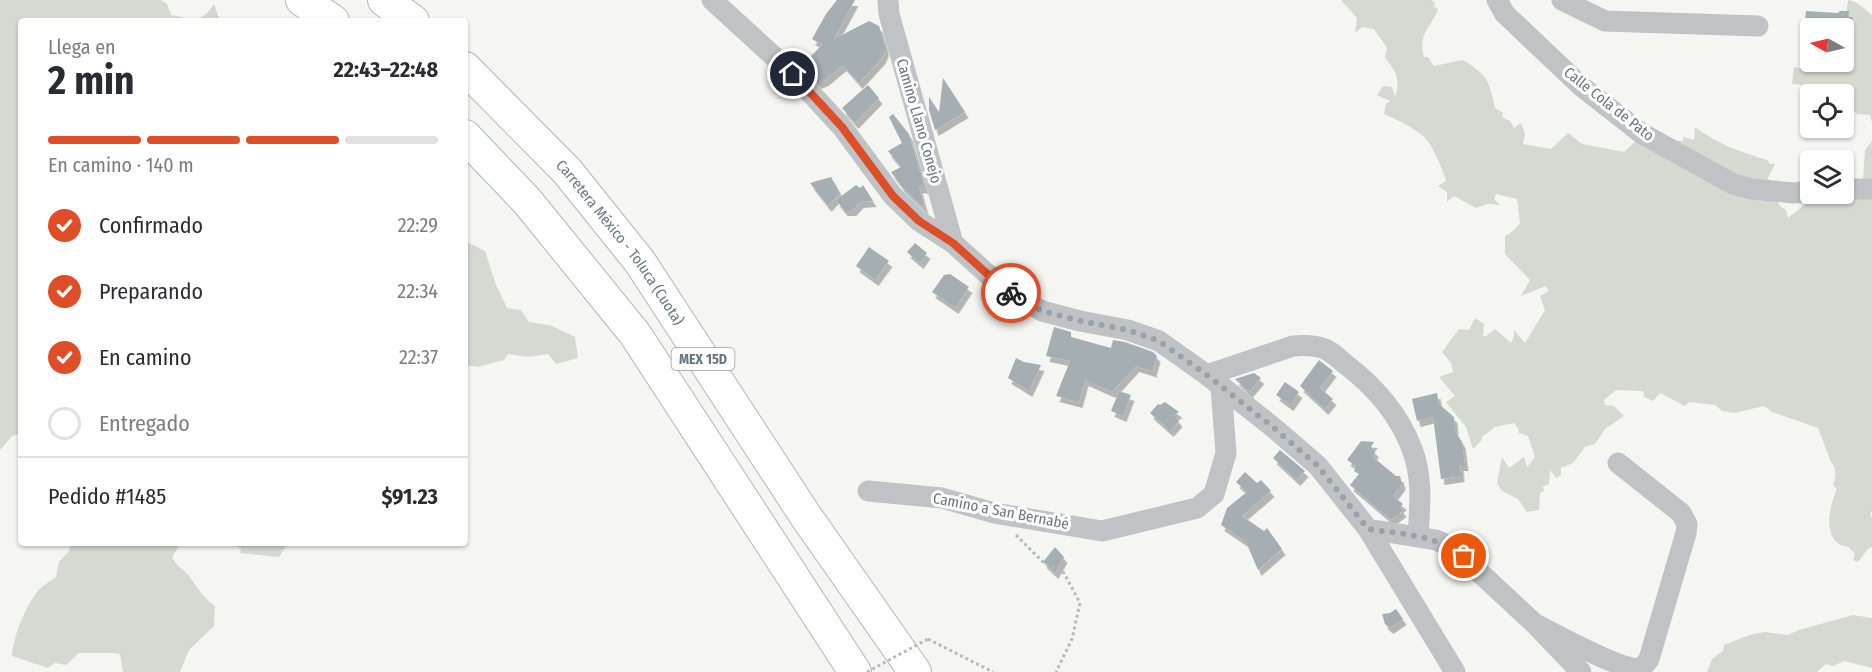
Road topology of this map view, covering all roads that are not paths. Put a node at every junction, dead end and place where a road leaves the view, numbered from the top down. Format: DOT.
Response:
graph roads {
  1 [pos="302,0"];
  2 [pos="384,0"];
  3 [pos="712,0"];
  4 [pos="888,0"];
  5 [pos="1497,0"];
  6 [pos="1562,0"];
  7 [pos="329,18"];
  8 [pos="409,18"];
  9 [pos="1758,26"];
  10 [pos="468,71"];
  11 [pos="468,139"];
  12 [pos="1854,189"];
  13 [pos="1872,189"];
  14 [pos="1800,192"];
  15 [pos="953,243"];
  16 [pos="1214,381"];
  17 [pos="1618,463"];
  18 [pos="868,491"];
  19 [pos="1368,529"];
  20 [pos="1418,536"];
  21 [pos="1535,624"];
  22 [pos="1633,670"];
  23 [pos="855,672"];
  24 [pos="915,672"];
  25 [pos="1455,672"];
  26 [pos="1581,672"];
  1 -- 7 [label="highway"];
  2 -- 8 [label="highway"];
  3 -- 15 [label="street"];
  4 -- 15 [label="street, Camino Llano Conejo"];
  5 -- 14 [label="street, Calle Cola de Pato"];
  6 -- 9 [label="street"];
  10 -- 24 [label="highway, Carretera México - Toluca (Cuota) / MEX 15D"];
  11 -- 23 [label="highway, MEX 15D"];
  12 -- 13 [label="street"];
  15 -- 16 [label="street"];
  16 -- 18 [label="street, Camino a San Bernabé"];
  16 -- 19 [label="street"];
  16 -- 20 [label="street"];
  17 -- 22 [label="street"];
  19 -- 20 [label="street"];
  19 -- 25 [label="street"];
  20 -- 21 [label="street"];
  21 -- 22 [label="street"];
  21 -- 26 [label="street"];
}
